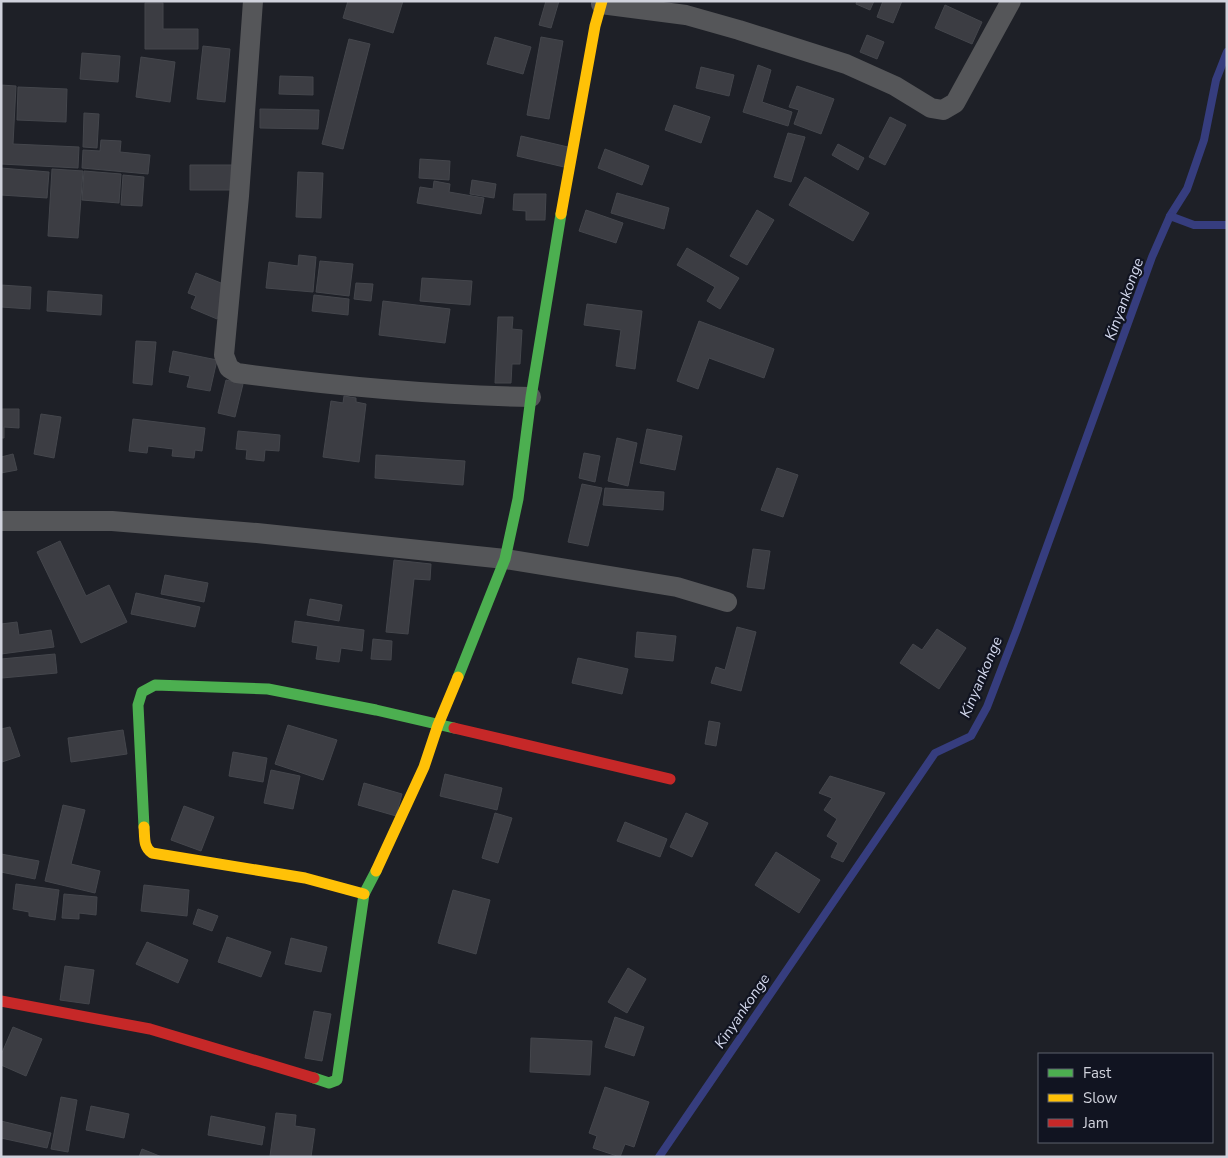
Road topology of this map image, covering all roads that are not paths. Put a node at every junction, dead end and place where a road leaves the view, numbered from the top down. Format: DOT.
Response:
graph roads {
  1 [pos="253,1"];
  2 [pos="1011,1"];
  3 [pos="602,2"];
  4 [pos="531,397"];
  5 [pos="1,521"];
  6 [pos="505,559"];
  7 [pos="727,602"];
  8 [pos="438,725"];
  9 [pos="670,779"];
  10 [pos="364,894"];
  11 [pos="1,1001"];
  1 -- 4 [label="street"];
  2 -- 3 [label="street"];
  3 -- 4 [label="street"];
  4 -- 6 [label="street"];
  5 -- 6 [label="street"];
  6 -- 7 [label="street"];
  6 -- 8 [label="street"];
  8 -- 9 [label="street"];
  8 -- 10 [label="street"];
  8 -- 10 [label="street"];
  10 -- 11 [label="street"];
}
